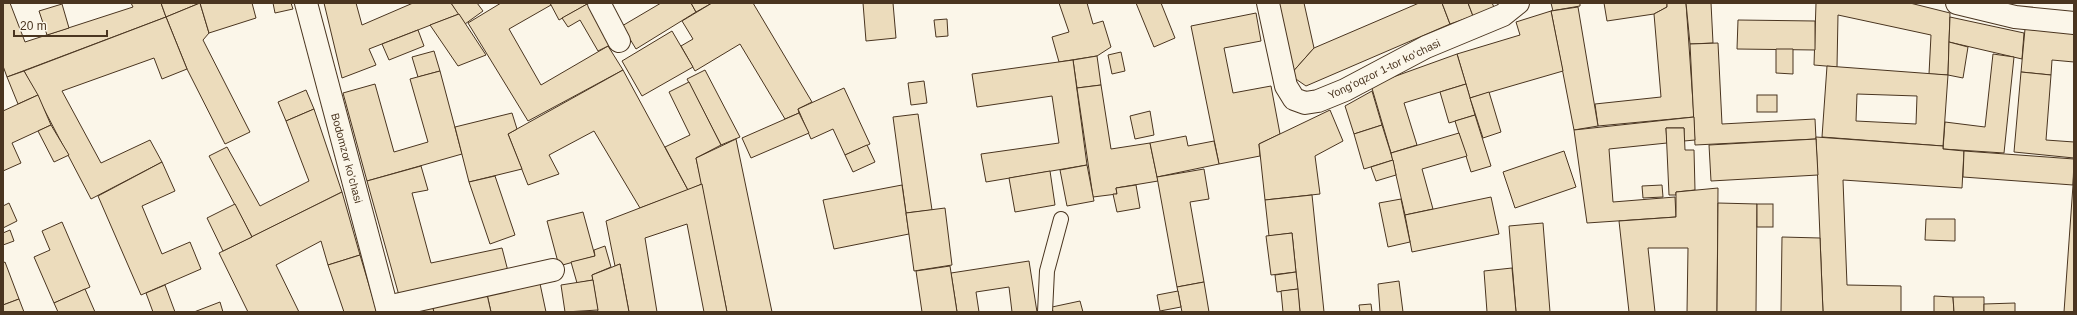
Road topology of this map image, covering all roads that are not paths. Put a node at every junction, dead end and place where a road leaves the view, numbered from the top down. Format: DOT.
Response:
graph roads {
  1 [pos="306,3"];
  2 [pos="599,3"];
  3 [pos="1268,3"];
  4 [pos="1518,3"];
  5 [pos="1957,3"];
  6 [pos="2074,23"];
  7 [pos="619,41"];
  8 [pos="1061,219"];
  9 [pos="553,270"];
  10 [pos="388,309"];
  11 [pos="1045,312"];
  1 -- 10 [label="street, Bodomzor koʻchasi"];
  2 -- 7 [label="street"];
  3 -- 4 [label="street, Yongʻoqzor 1-tor koʻchasi"];
  5 -- 6 [label="street"];
  8 -- 11 [label="lane"];
  9 -- 10 [label="street"];
}
